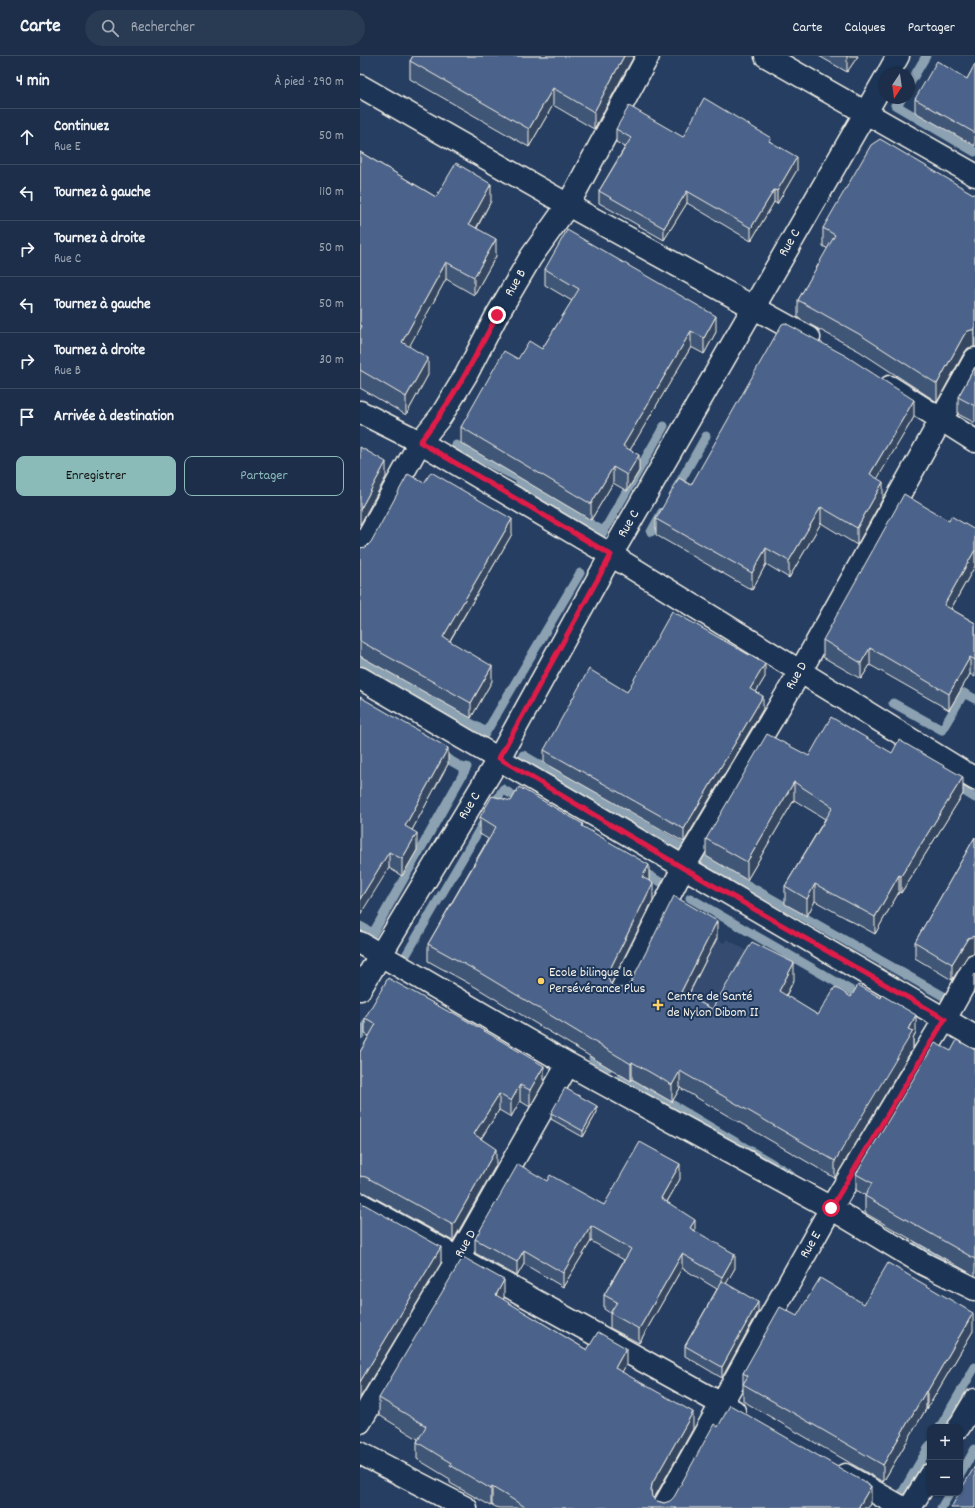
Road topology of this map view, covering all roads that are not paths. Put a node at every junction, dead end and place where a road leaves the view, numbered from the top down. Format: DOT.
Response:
graph roads {
  1 [pos="648,56"];
  2 [pos="766,56"];
  3 [pos="898,56"];
  4 [pos="891,68"];
  5 [pos="360,86"];
  6 [pos="879,90"];
  7 [pos="866,113"];
  8 [pos="975,175"];
  9 [pos="568,205"];
  10 [pos="753,307"];
  11 [pos="826,347"];
  12 [pos="975,359"];
  13 [pos="871,374"];
  14 [pos="360,412"];
  15 [pos="941,420"];
  16 [pos="975,441"];
  17 [pos="420,442"];
  18 [pos="360,551"];
  19 [pos="611,555"];
  20 [pos="800,672"];
  21 [pos="360,678"];
  22 [pos="499,758"];
  23 [pos="975,779"];
  24 [pos="683,868"];
  25 [pos="360,943"];
  26 [pos="380,954"];
  27 [pos="975,964"];
  28 [pos="360,989"];
  29 [pos="620,993"];
  30 [pos="945,1019"];
  31 [pos="975,1036"];
  32 [pos="568,1064"];
  33 [pos="360,1204"];
  34 [pos="831,1208"];
  35 [pos="458,1258"];
  36 [pos="975,1289"];
  37 [pos="975,1400"];
  38 [pos="721,1403"];
  39 [pos="360,1422"];
  40 [pos="755,1423"];
  41 [pos="961,1424"];
  42 [pos="360,1453"];
  43 [pos="829,1465"];
  44 [pos="927,1480"];
  45 [pos="466,1508"];
  46 [pos="664,1508"];
  47 [pos="903,1508"];
  48 [pos="910,1508"];
  1 -- 9 [label="street, Rue B"];
  2 -- 7 [label="street"];
  3 -- 4 [label="street"];
  5 -- 9 [label="street"];
  6 -- 7 [label="street, Rue C"];
  7 -- 8 [label="street"];
  7 -- 10 [label="street, Rue C"];
  9 -- 10 [label="street"];
  9 -- 17 [label="street, Rue B"];
  10 -- 11 [label="street"];
  10 -- 19 [label="street, Rue C"];
  12 -- 15 [label="street, Rue D"];
  13 -- 15 [label="street"];
  14 -- 17 [label="street"];
  15 -- 16 [label="street"];
  15 -- 20 [label="street, Rue D"];
  17 -- 18 [label="street, Rue B"];
  17 -- 19 [label="street"];
  19 -- 20 [label="street"];
  19 -- 22 [label="street, Rue C"];
  20 -- 23 [label="street"];
  20 -- 24 [label="street, Rue D"];
  21 -- 22 [label="street"];
  22 -- 24 [label="street"];
  22 -- 26 [label="street, Rue C"];
  24 -- 29 [label="street, Rue D"];
  24 -- 30 [label="street"];
  25 -- 26 [label="street"];
  26 -- 28 [label="street, Rue C"];
  26 -- 32 [label="street"];
  27 -- 30 [label="street, Rue E"];
  30 -- 31 [label="street"];
  30 -- 34 [label="street, Rue E"];
  32 -- 34 [label="street"];
  32 -- 35 [label="street, Rue D"];
  33 -- 35 [label="street"];
  34 -- 36 [label="street"];
  34 -- 38 [label="street, Rue E"];
  35 -- 38 [label="street"];
  35 -- 39 [label="street, Rue D"];
  37 -- 41 [label="street"];
  38 -- 40 [label="street"];
  38 -- 46 [label="street, Rue E"];
  42 -- 45 [label="street"];
  43 -- 47 [label="street"];
  44 -- 48 [label="street"];
}
